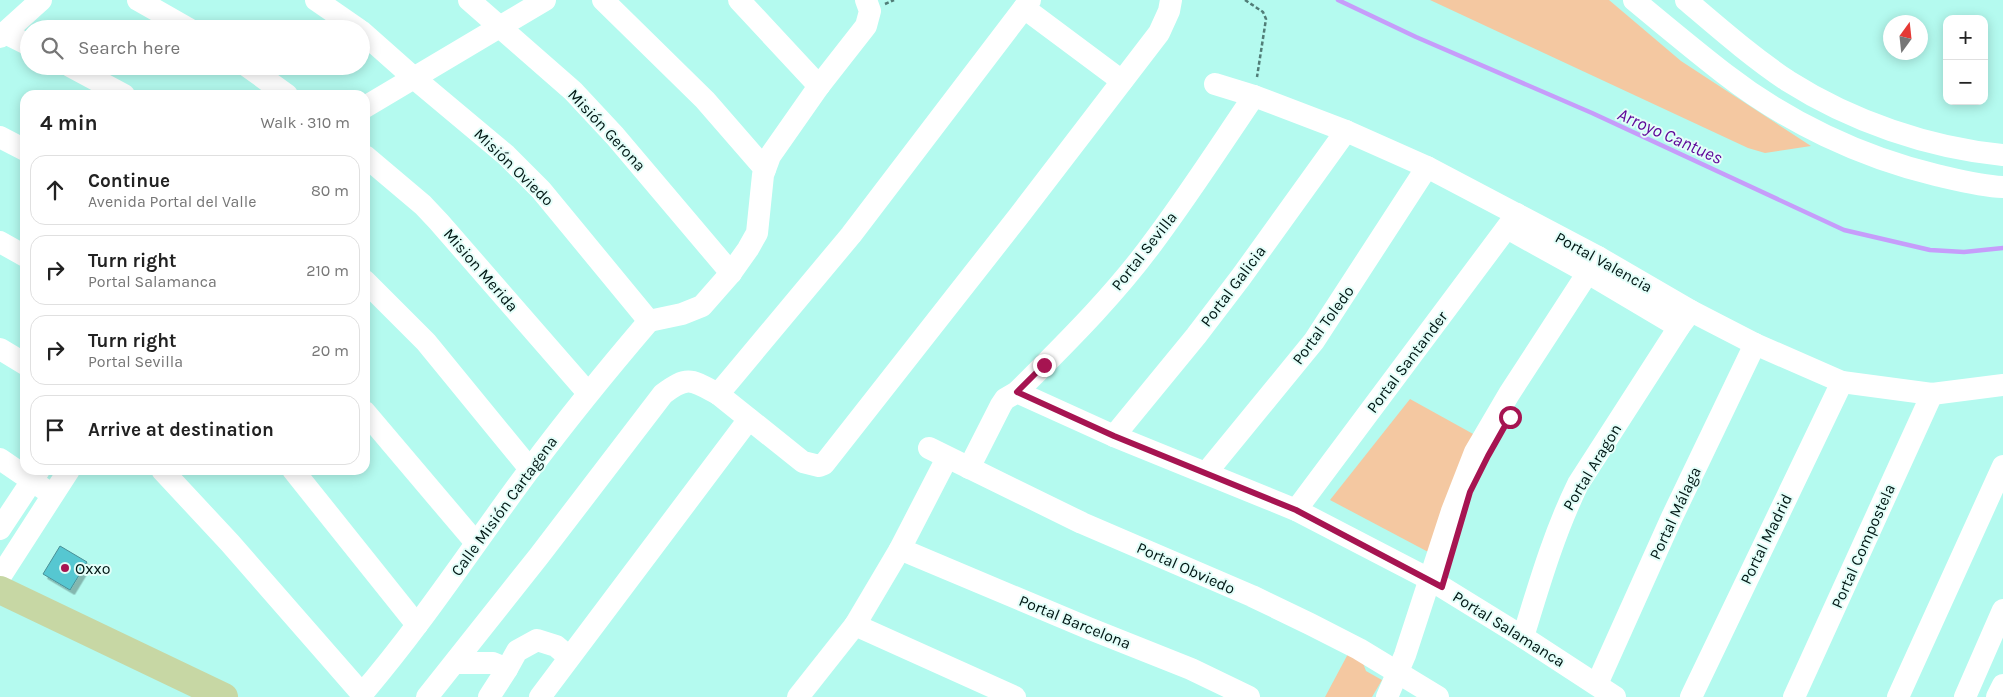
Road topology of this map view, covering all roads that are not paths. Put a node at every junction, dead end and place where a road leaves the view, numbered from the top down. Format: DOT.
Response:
graph roads {
  1 [pos="41,0"];
  2 [pos="138,0"];
  3 [pos="316,0"];
  4 [pos="469,0"];
  5 [pos="521,0"];
  6 [pos="545,0"];
  7 [pos="604,0"];
  8 [pos="739,0"];
  9 [pos="1171,0"];
  10 [pos="1634,0"];
  11 [pos="1686,0"];
  12 [pos="1027,4"];
  13 [pos="868,5"];
  14 [pos="173,20"];
  15 [pos="345,20"];
  16 [pos="496,23"];
  17 [pos="2,35"];
  18 [pos="370,39"];
  19 [pos="20,42"];
  20 [pos="409,74"];
  21 [pos="87,75"];
  22 [pos="259,75"];
  23 [pos="1122,81"];
  24 [pos="1215,84"];
  25 [pos="818,86"];
  26 [pos="115,90"];
  27 [pos="280,90"];
  28 [pos="370,91"];
  29 [pos="1254,96"];
  30 [pos="370,104"];
  31 [pos="1346,131"];
  32 [pos="0,137"];
  33 [pos="20,147"];
  34 [pos="2003,155"];
  35 [pos="370,160"];
  36 [pos="1427,167"];
  37 [pos="765,168"];
  38 [pos="2003,187"];
  39 [pos="1512,221"];
  40 [pos="0,242"];
  41 [pos="20,253"];
  42 [pos="1599,269"];
  43 [pos="731,273"];
  44 [pos="370,286"];
  45 [pos="1685,319"];
  46 [pos="649,321"];
  47 [pos="1755,344"];
  48 [pos="0,349"];
  49 [pos="20,361"];
  50 [pos="1842,382"];
  51 [pos="2003,385"];
  52 [pos="1017,392"];
  53 [pos="588,393"];
  54 [pos="718,394"];
  55 [pos="1932,394"];
  56 [pos="370,418"];
  57 [pos="749,419"];
  58 [pos="1114,436"];
  59 [pos="0,459"];
  60 [pos="2003,466"];
  61 [pos="20,468"];
  62 [pos="969,468"];
  63 [pos="530,469"];
  64 [pos="1206,473"];
  65 [pos="36,475"];
  66 [pos="67,475"];
  67 [pos="167,475"];
  68 [pos="297,475"];
  69 [pos="54,495"];
  70 [pos="1296,510"];
  71 [pos="0,529"];
  72 [pos="476,543"];
  73 [pos="900,548"];
  74 [pos="0,577"];
  75 [pos="1436,583"];
  76 [pos="0,590"];
  77 [pos="0,600"];
  78 [pos="2003,610"];
  79 [pos="417,625"];
  80 [pos="855,625"];
  81 [pos="1523,637"];
  82 [pos="569,657"];
  83 [pos="455,663"];
  84 [pos="507,669"];
  85 [pos="1403,683"];
  86 [pos="1596,684"];
  87 [pos="2003,685"];
  88 [pos="200,697"];
  89 [pos="224,697"];
  90 [pos="427,697"];
  91 [pos="489,697"];
  92 [pos="540,697"];
  93 [pos="798,697"];
  94 [pos="1015,697"];
  95 [pos="1249,697"];
  96 [pos="1387,697"];
  97 [pos="1438,697"];
  98 [pos="1615,697"];
  99 [pos="1691,697"];
  100 [pos="1794,697"];
  101 [pos="1898,697"];
  102 [pos="1964,697"];
  103 [pos="1997,697"];
  1 -- 17 [label="street"];
  2 -- 14 [label="street"];
  3 -- 15 [label="street"];
  4 -- 16 [label="street, Misión Gerona"];
  5 -- 16 [label="street"];
  6 -- 16 [label="street"];
  7 -- 37 [label="street"];
  8 -- 25 [label="street"];
  9 -- 23 [label="street"];
  10 -- 38 [label="street"];
  11 -- 34 [label="street"];
  12 -- 23 [label="street"];
  12 -- 54 [label="street"];
  13 -- 25 [label="street"];
  16 -- 20 [label="street"];
  16 -- 43 [label="street, Misión Gerona"];
  17 -- 19 [label="street"];
  18 -- 20 [label="street, Misión Oviedo"];
  20 -- 28 [label="street"];
  20 -- 30 [label="street"];
  20 -- 46 [label="street, Misión Oviedo"];
  21 -- 26 [label="street"];
  22 -- 27 [label="street"];
  23 -- 57 [label="street"];
  24 -- 29 [label="street, Portal Valencia"];
  25 -- 37 [label="street"];
  29 -- 31 [label="street, Portal Valencia"];
  29 -- 52 [label="street, Portal Sevilla"];
  31 -- 36 [label="street, Portal Valencia"];
  31 -- 58 [label="street, Portal Galicia"];
  32 -- 33 [label="street"];
  35 -- 53 [label="street, Mision Merida"];
  36 -- 39 [label="street, Portal Valencia"];
  36 -- 64 [label="street, Portal Toledo"];
  37 -- 43 [label="street"];
  39 -- 42 [label="street, Portal Valencia"];
  39 -- 70 [label="street, Portal Santander"];
  40 -- 41 [label="street"];
  42 -- 45 [label="street, Portal Valencia"];
  42 -- 75 [label="street"];
  43 -- 46 [label="street"];
  44 -- 63 [label="street"];
  45 -- 47 [label="street, Portal Valencia"];
  45 -- 81 [label="street, Portal Aragon"];
  46 -- 53 [label="street, Calle Misión Cartagena"];
  47 -- 50 [label="street, Portal Valencia"];
  47 -- 86 [label="street, Portal Málaga"];
  48 -- 49 [label="street"];
  50 -- 55 [label="street, Portal Valencia"];
  50 -- 99 [label="street, Portal Madrid"];
  51 -- 55 [label="street, Portal Valencia"];
  52 -- 58 [label="street, Portal Salamanca"];
  52 -- 62 [label="street, Portal Sevilla"];
  53 -- 63 [label="street, Calle Misión Cartagena"];
  54 -- 57 [label="street"];
  54 -- 83 [label="street"];
  55 -- 100 [label="street, Portal Compostela"];
  56 -- 72 [label="street"];
  57 -- 82 [label="street"];
  58 -- 64 [label="street, Portal Salamanca"];
  59 -- 61 [label="street"];
  60 -- 101 [label="street"];
  62 -- 73 [label="street, Portal Obviedo"];
  62 -- 85 [label="street, Portal Obviedo"];
  63 -- 72 [label="street, Calle Misión Cartagena"];
  64 -- 70 [label="street, Portal Salamanca"];
  65 -- 69 [label="street"];
  65 -- 71 [label="street"];
  66 -- 69 [label="street"];
  67 -- 79 [label="street, Calle Misión Cartagena"];
  68 -- 79 [label="street"];
  69 -- 74 [label="street"];
  70 -- 75 [label="street, Portal Salamanca"];
  72 -- 79 [label="street, Calle Misión Cartagena"];
  73 -- 80 [label="street"];
  73 -- 95 [label="street, Portal Barcelona"];
  75 -- 81 [label="street, Portal Salamanca"];
  75 -- 85 [label="street"];
  76 -- 89 [label="main road"];
  77 -- 88 [label="main road"];
  78 -- 102 [label="street"];
  80 -- 93 [label="street"];
  80 -- 94 [label="street"];
  81 -- 86 [label="street, Portal Salamanca"];
  82 -- 84 [label="street"];
  82 -- 92 [label="street"];
  83 -- 84 [label="street"];
  83 -- 90 [label="street"];
  84 -- 91 [label="street"];
  85 -- 96 [label="street"];
  85 -- 97 [label="street, Portal Obviedo"];
  86 -- 98 [label="street, Portal Salamanca"];
  87 -- 103 [label="street"];
}
